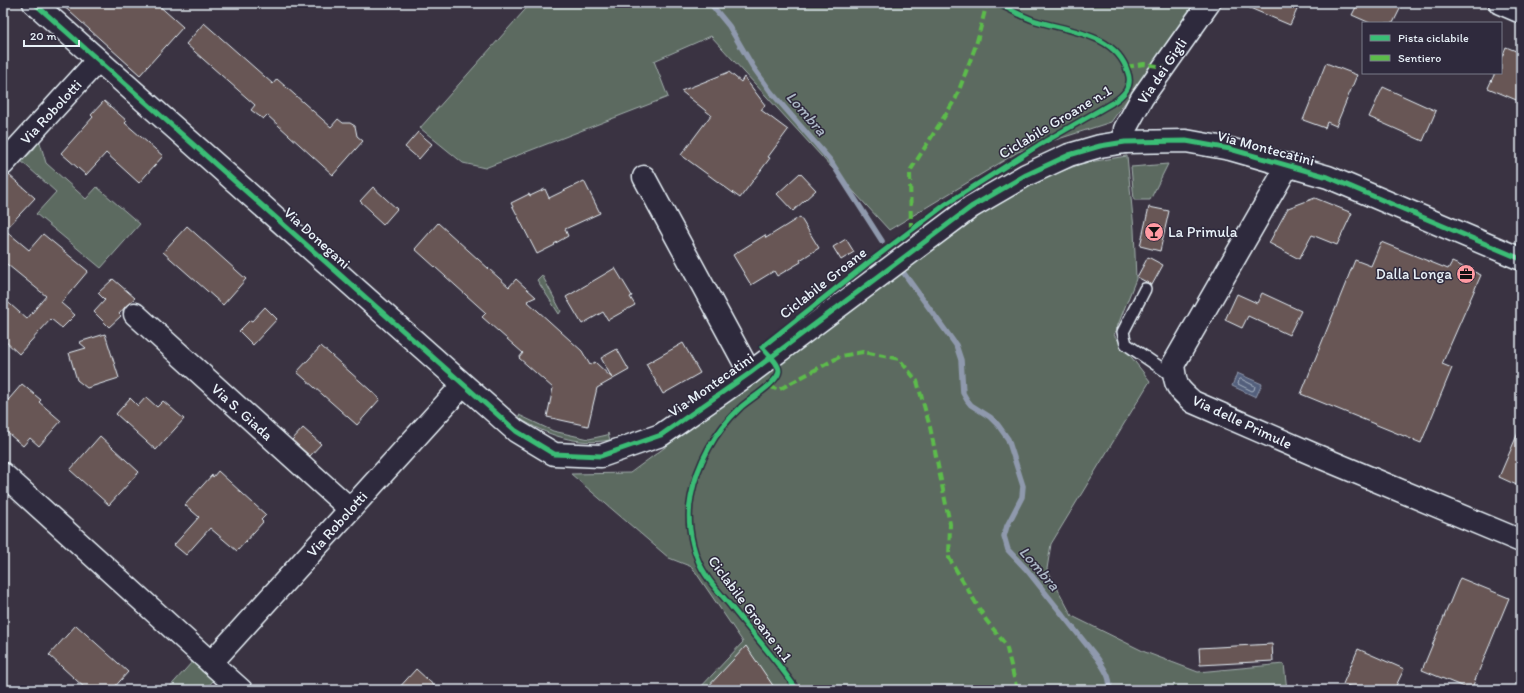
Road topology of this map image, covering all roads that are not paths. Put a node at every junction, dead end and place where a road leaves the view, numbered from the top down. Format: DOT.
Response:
graph roads {
  1 [pos="34,3"];
  2 [pos="1209,3"];
  3 [pos="1500,3"];
  4 [pos="1521,12"];
  5 [pos="98,60"];
  6 [pos="1125,142"];
  7 [pos="3,164"];
  8 [pos="1288,165"];
  9 [pos="644,177"];
  10 [pos="1521,259"];
  11 [pos="1145,289"];
  12 [pos="135,314"];
  13 [pos="750,373"];
  14 [pos="1174,377"];
  15 [pos="463,385"];
  16 [pos="602,456"];
  17 [pos="3,474"];
  18 [pos="350,509"];
  19 [pos="1521,541"];
  20 [pos="211,663"];
  21 [pos="241,690"];
  1 -- 5 [label="street, Via Donegani"];
  2 -- 6 [label="street, Via dei Gigli"];
  3 -- 4 [label="street"];
  5 -- 7 [label="street, Via Robolotti"];
  5 -- 15 [label="street, Via Donegani"];
  6 -- 8 [label="street, Via Montecatini"];
  6 -- 13 [label="street, Via Montecatini"];
  8 -- 10 [label="street, Via Montecatini"];
  8 -- 14 [label="street"];
  9 -- 13 [label="street"];
  11 -- 14 [label="lane"];
  12 -- 18 [label="street, Via S. Giada"];
  13 -- 16 [label="street, Via Montecatini"];
  14 -- 19 [label="street, Via delle Primule"];
  15 -- 16 [label="street, Via Donegani"];
  15 -- 18 [label="street, Via Robolotti"];
  17 -- 20 [label="street"];
  18 -- 20 [label="street, Via Robolotti"];
  20 -- 21 [label="street"];
}
